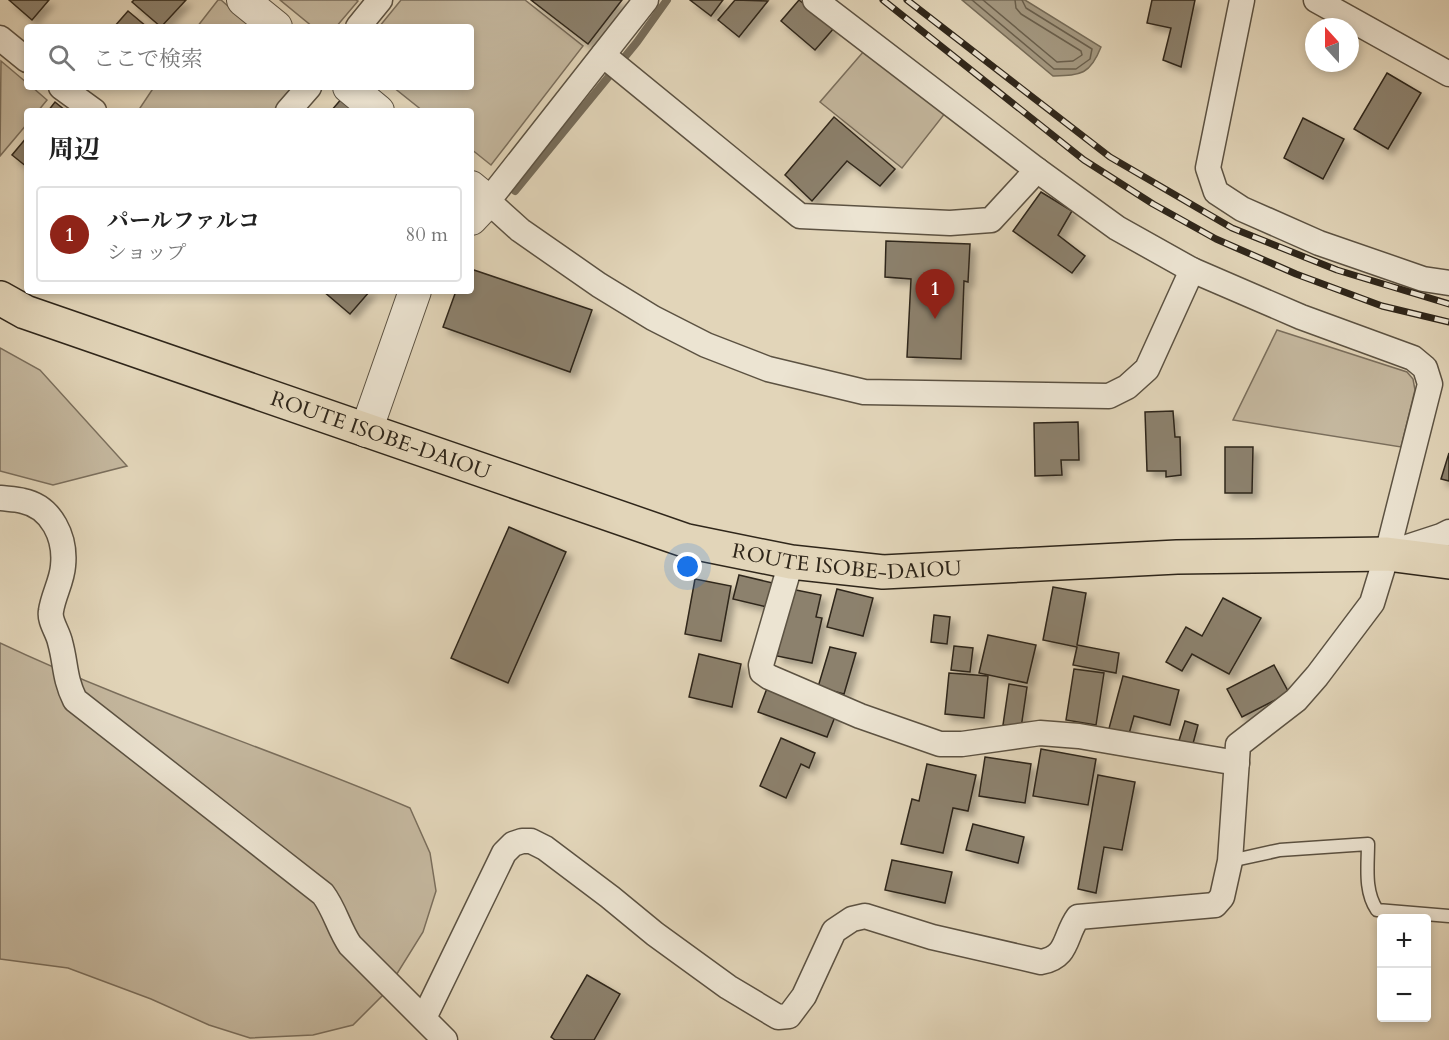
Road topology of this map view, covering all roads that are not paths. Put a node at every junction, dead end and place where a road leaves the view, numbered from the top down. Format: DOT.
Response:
graph roads {
  1 [pos="243,0"];
  2 [pos="380,0"];
  3 [pos="646,0"];
  4 [pos="814,0"];
  5 [pos="1242,0"];
  6 [pos="1316,0"];
  7 [pos="272,24"];
  8 [pos="360,24"];
  9 [pos="0,38"];
  10 [pos="603,55"];
  11 [pos="24,58"];
  12 [pos="1449,74"];
  13 [pos="65,90"];
  14 [pos="306,90"];
  15 [pos="353,90"];
  16 [pos="90,108"];
  17 [pos="291,108"];
  18 [pos="374,108"];
  19 [pos="1036,170"];
  20 [pos="477,202"];
  21 [pos="1192,270"];
  22 [pos="1449,283"];
  23 [pos="414,294"];
  24 [pos="0,298"];
  25 [pos="366,431"];
  26 [pos="0,498"];
  27 [pos="1449,531"];
  28 [pos="1387,554"];
  29 [pos="791,562"];
  30 [pos="1449,562"];
  31 [pos="1237,764"];
  32 [pos="1230,861"];
  33 [pos="1449,916"];
  34 [pos="424,1018"];
  35 [pos="445,1040"];
  1 -- 7 [label="street"];
  2 -- 8 [label="street"];
  3 -- 10 [label="street"];
  4 -- 19 [label="street"];
  5 -- 22 [label="street"];
  6 -- 12 [label="street"];
  9 -- 11 [label="street"];
  10 -- 19 [label="street"];
  10 -- 20 [label="street"];
  13 -- 16 [label="street"];
  14 -- 17 [label="street"];
  15 -- 18 [label="street"];
  19 -- 21 [label="street"];
  20 -- 21 [label="street"];
  21 -- 28 [label="street"];
  23 -- 25 [label="street"];
  24 -- 25 [label="main road, ROUTE ISOBE-DAIOU"];
  25 -- 29 [label="main road, ROUTE ISOBE-DAIOU"];
  26 -- 34 [label="street"];
  27 -- 28 [label="street"];
  28 -- 29 [label="main road, ROUTE ISOBE-DAIOU"];
  28 -- 30 [label="main road, ROUTE ISOBE-DAIOU"];
  28 -- 31 [label="street"];
  29 -- 31 [label="street"];
  31 -- 32 [label="street"];
  32 -- 33 [label="lane"];
  32 -- 34 [label="street"];
  34 -- 35 [label="street"];
}
